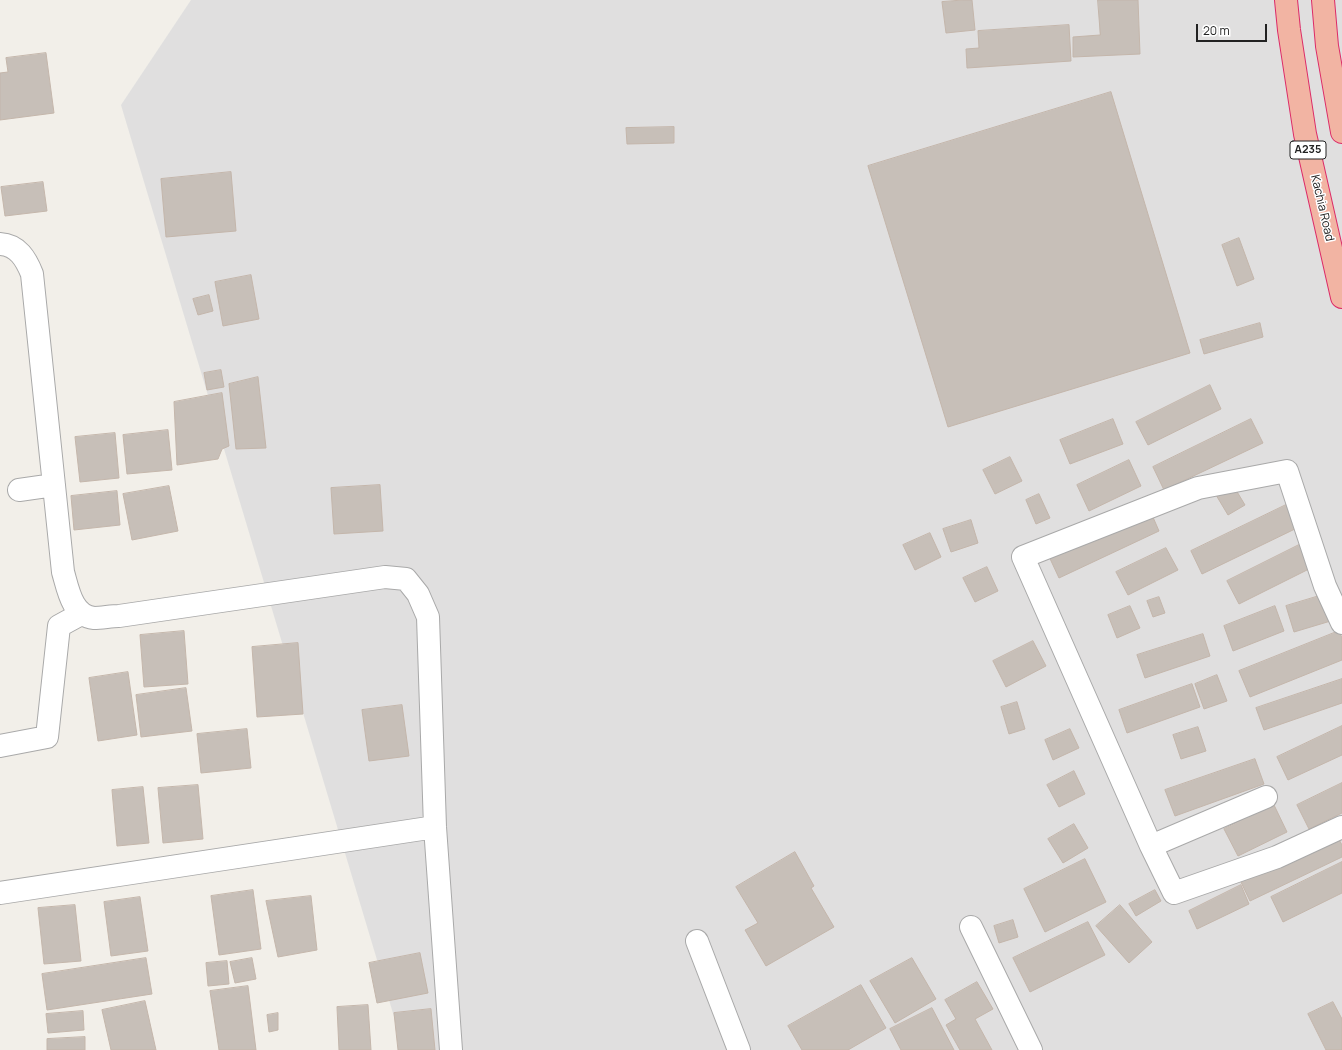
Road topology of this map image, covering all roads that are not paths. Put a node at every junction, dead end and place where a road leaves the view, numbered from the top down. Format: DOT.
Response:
graph roads {
  1 [pos="1286,0"];
  2 [pos="1323,0"];
  3 [pos="1342,132"];
  4 [pos="0,244"];
  5 [pos="1342,297"];
  6 [pos="54,485"];
  7 [pos="19,490"];
  8 [pos="81,614"];
  9 [pos="1342,623"];
  10 [pos="0,746"];
  11 [pos="1266,797"];
  12 [pos="435,827"];
  13 [pos="1342,827"];
  14 [pos="1151,846"];
  15 [pos="0,893"];
  16 [pos="971,926"];
  17 [pos="697,941"];
  18 [pos="451,1050"];
  19 [pos="739,1050"];
  20 [pos="1031,1050"];
  1 -- 5 [label="highway, Kachia Road / A235"];
  2 -- 3 [label="highway"];
  4 -- 6 [label="street"];
  6 -- 7 [label="street"];
  6 -- 8 [label="street"];
  8 -- 10 [label="street"];
  8 -- 12 [label="street"];
  9 -- 14 [label="street"];
  11 -- 14 [label="street"];
  12 -- 15 [label="street"];
  12 -- 18 [label="street"];
  13 -- 14 [label="street"];
  16 -- 20 [label="street"];
  17 -- 19 [label="street"];
}
